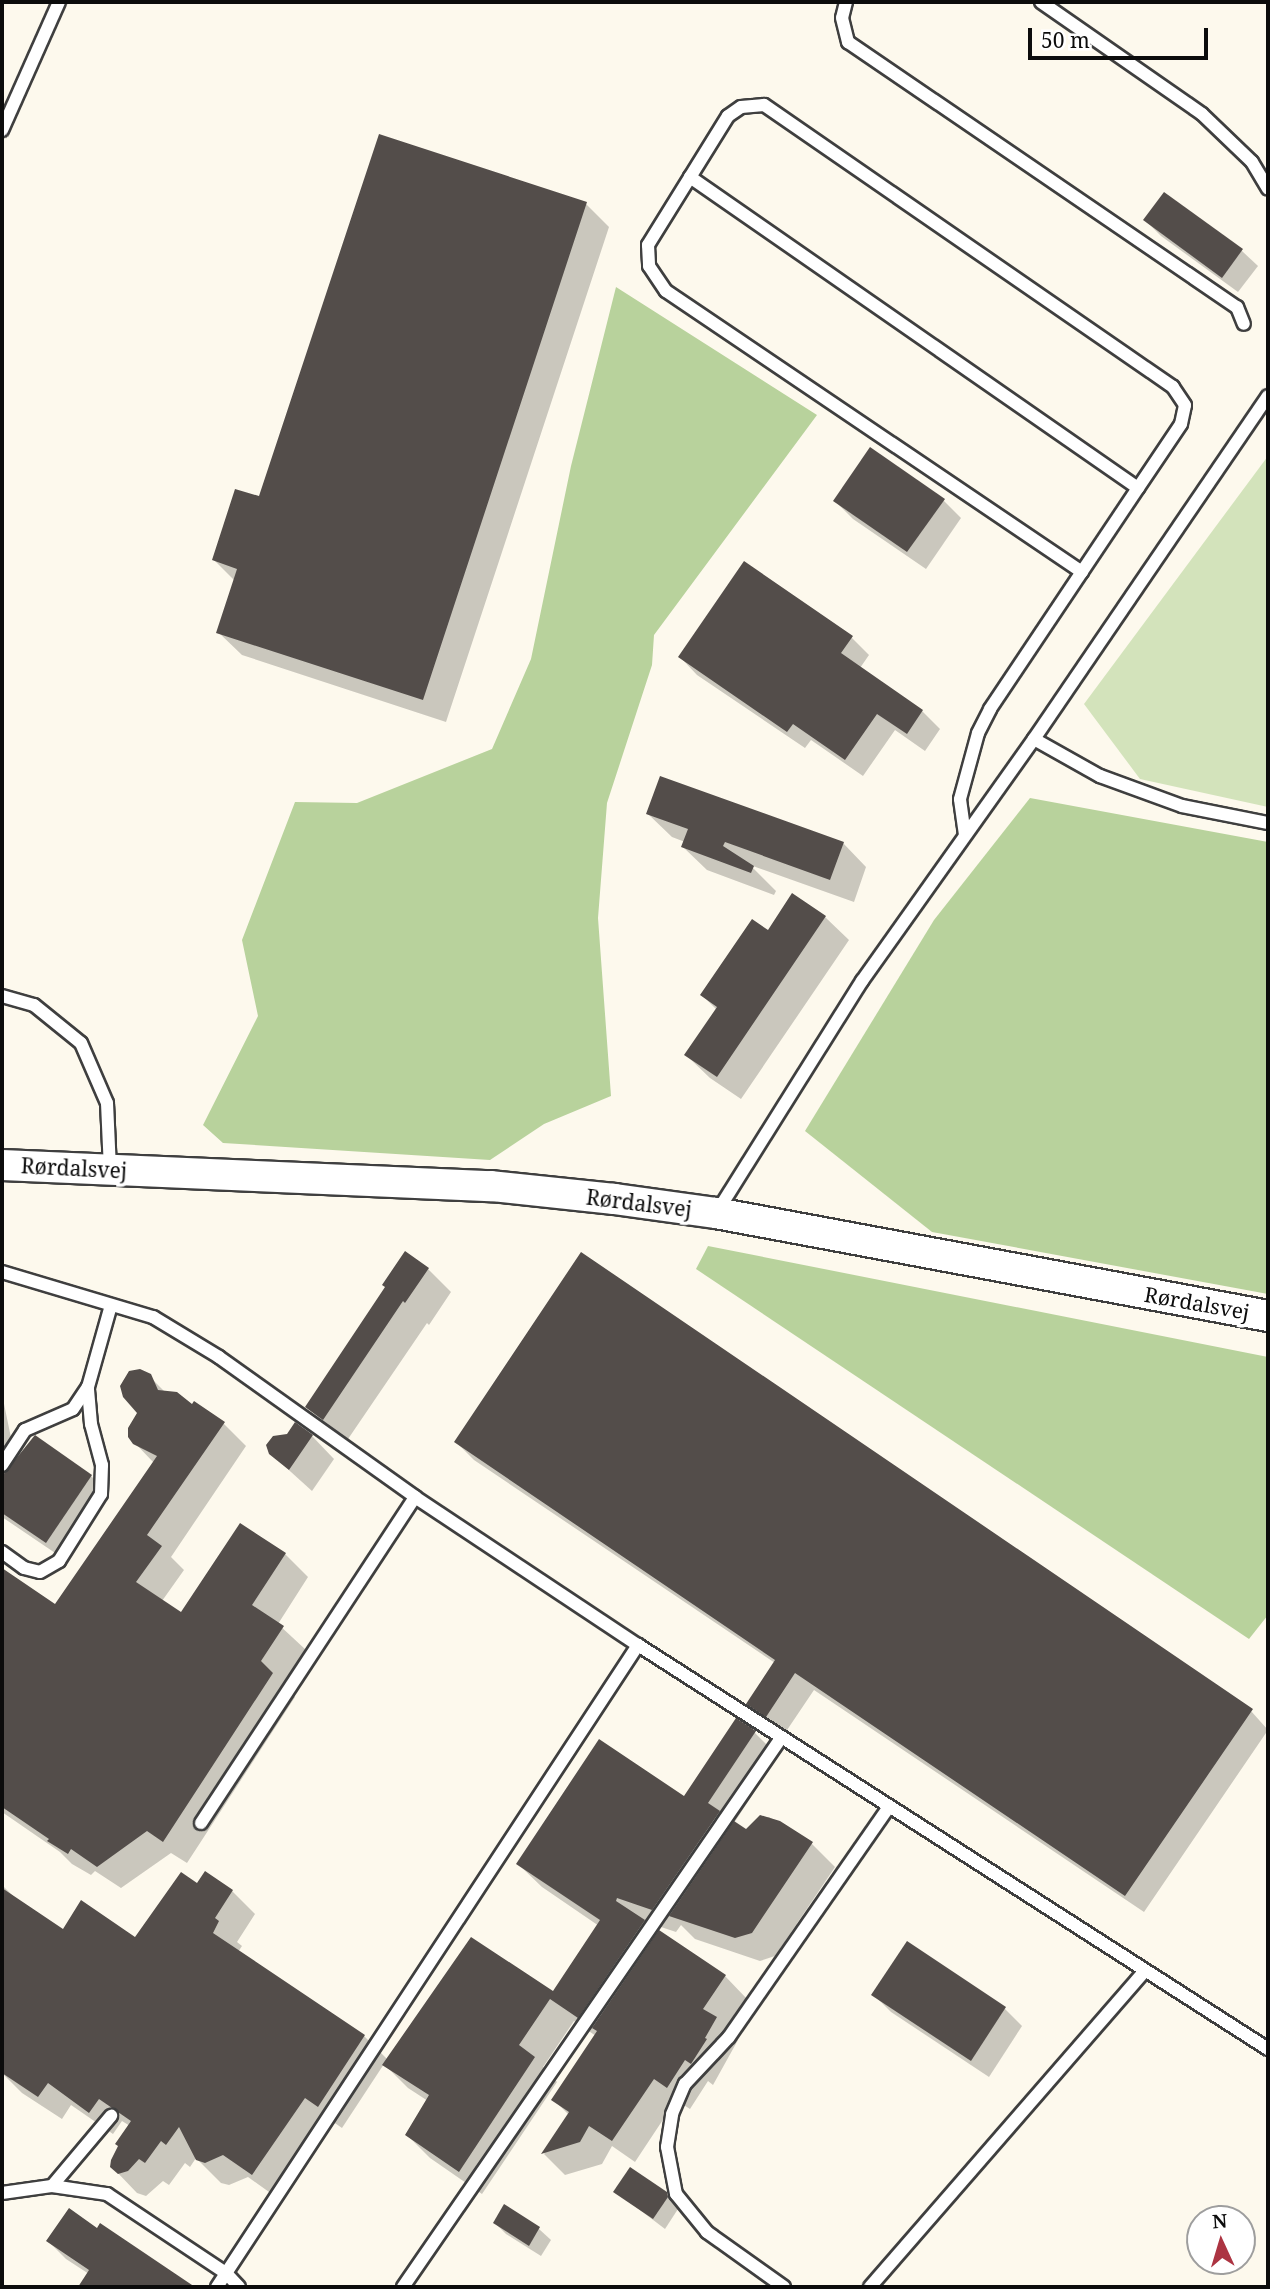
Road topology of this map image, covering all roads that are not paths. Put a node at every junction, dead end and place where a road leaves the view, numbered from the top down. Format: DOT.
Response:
graph roads {
  1 [pos="59,2"];
  2 [pos="846,2"];
  3 [pos="1041,2"];
  4 [pos="2,130"];
  5 [pos="690,177"];
  6 [pos="1268,189"];
  7 [pos="1244,324"];
  8 [pos="1268,396"];
  9 [pos="1138,488"];
  10 [pos="1082,572"];
  11 [pos="1034,739"];
  12 [pos="1268,823"];
  13 [pos="965,835"];
  14 [pos="2,996"];
  15 [pos="2,1165"];
  16 [pos="110,1170"];
  17 [pos="716,1213"];
  18 [pos="2,1272"];
  19 [pos="111,1305"];
  20 [pos="1268,1316"];
  21 [pos="88,1387"];
  22 [pos="2,1465"];
  23 [pos="415,1497"];
  24 [pos="2,1552"];
  25 [pos="638,1645"];
  26 [pos="781,1738"];
  27 [pos="889,1807"];
  28 [pos="201,1823"];
  29 [pos="1144,1972"];
  30 [pos="1268,2049"];
  31 [pos="111,2116"];
  32 [pos="52,2186"];
  33 [pos="2,2193"];
  34 [pos="226,2273"];
  35 [pos="217,2287"];
  36 [pos="239,2287"];
  37 [pos="403,2287"];
  38 [pos="784,2287"];
  39 [pos="870,2287"];
  1 -- 4 [label="lane"];
  2 -- 7 [label="lane"];
  3 -- 6 [label="lane"];
  5 -- 9 [label="lane"];
  5 -- 9 [label="lane"];
  5 -- 10 [label="lane"];
  8 -- 11 [label="lane"];
  9 -- 10 [label="lane"];
  10 -- 13 [label="lane"];
  11 -- 12 [label="lane"];
  11 -- 13 [label="lane"];
  13 -- 17 [label="lane"];
  14 -- 16 [label="lane"];
  15 -- 16 [label="street, Rørdalsvej"];
  16 -- 17 [label="street, Rørdalsvej"];
  17 -- 20 [label="street, Rørdalsvej"];
  18 -- 19 [label="lane"];
  19 -- 21 [label="lane"];
  19 -- 23 [label="lane"];
  21 -- 22 [label="lane"];
  21 -- 24 [label="lane"];
  23 -- 25 [label="lane"];
  23 -- 28 [label="lane"];
  25 -- 26 [label="lane"];
  25 -- 34 [label="lane"];
  26 -- 27 [label="lane"];
  26 -- 37 [label="lane"];
  27 -- 29 [label="lane"];
  27 -- 38 [label="lane"];
  29 -- 30 [label="lane"];
  29 -- 39 [label="lane"];
  31 -- 32 [label="lane"];
  32 -- 33 [label="lane"];
  32 -- 34 [label="lane"];
  34 -- 35 [label="lane"];
  34 -- 36 [label="lane"];
}
